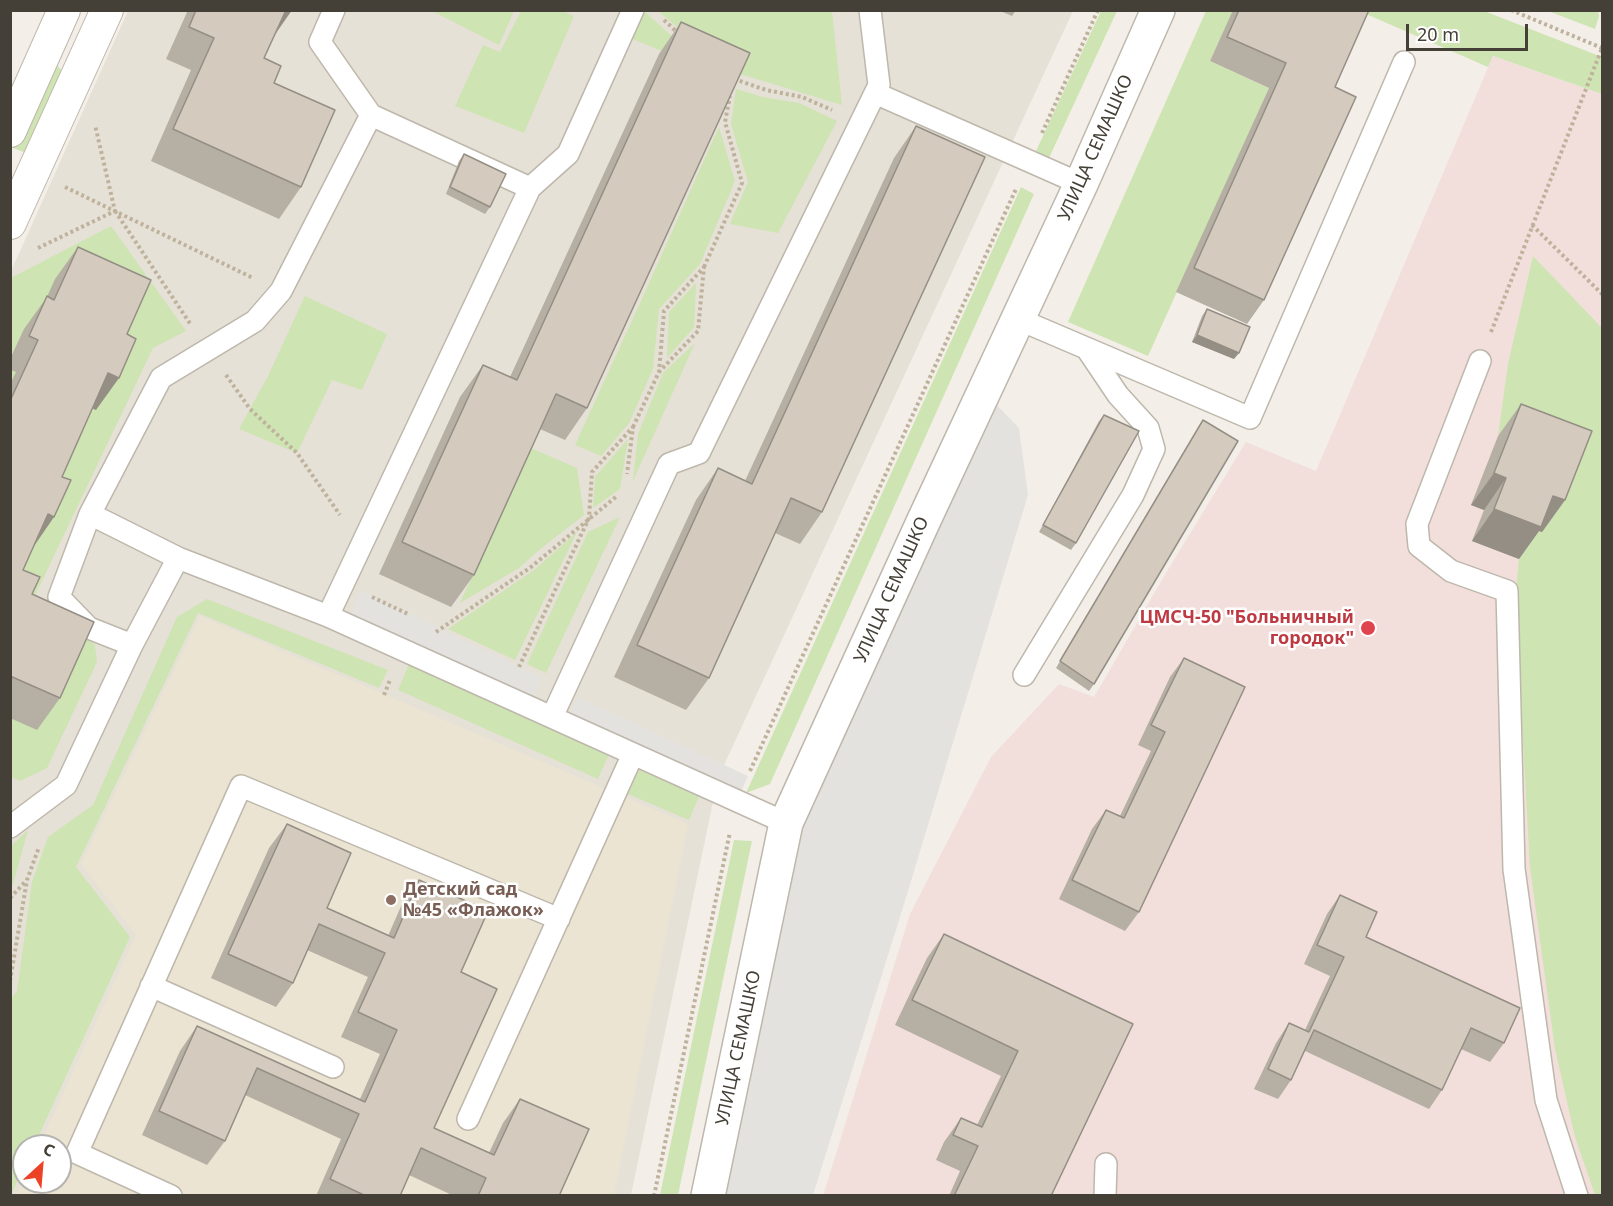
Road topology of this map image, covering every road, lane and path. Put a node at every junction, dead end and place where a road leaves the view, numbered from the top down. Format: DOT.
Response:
graph roads {
  1 [pos="64,10"];
  2 [pos="107,10"];
  3 [pos="334,10"];
  4 [pos="633,10"];
  5 [pos="870,10"];
  6 [pos="1158,10"];
  7 [pos="1511,10"];
  8 [pos="661,18"];
  9 [pos="686,40"];
  10 [pos="1602,48"];
  11 [pos="1404,62"];
  12 [pos="727,77"];
  13 [pos="730,92"];
  14 [pos="875,93"];
  15 [pos="371,115"];
  16 [pos="860,122"];
  17 [pos="10,130"];
  18 [pos="34,172"];
  19 [pos="1081,184"];
  20 [pos="530,188"];
  21 [pos="115,211"];
  22 [pos="10,223"];
  23 [pos="1532,225"];
  24 [pos="704,267"];
  25 [pos="281,291"];
  26 [pos="1602,294"];
  27 [pos="1018,319"];
  28 [pos="207,349"];
  29 [pos="1087,349"];
  30 [pos="1480,361"];
  31 [pos="659,372"];
  32 [pos="633,427"];
  33 [pos="627,479"];
  34 [pos="626,489"];
  35 [pos="90,514"];
  36 [pos="589,518"];
  37 [pos="361,545"];
  38 [pos="178,558"];
  39 [pos="371,596"];
  40 [pos="328,616"];
  41 [pos="411,616"];
  42 [pos="430,625"];
  43 [pos="440,630"];
  44 [pos="132,645"];
  45 [pos="405,651"];
  46 [pos="1024,675"];
  47 [pos="506,696"];
  48 [pos="552,717"];
  49 [pos="633,754"];
  50 [pos="786,823"];
  51 [pos="10,827"];
  52 [pos="40,843"];
  53 [pos="27,880"];
  54 [pos="10,898"];
  55 [pos="559,919"];
  56 [pos="10,981"];
  57 [pos="151,986"];
  58 [pos="333,1067"];
  59 [pos="468,1119"];
  60 [pos="1106,1164"];
  61 [pos="171,1196"];
  62 [pos="708,1196"];
  63 [pos="1105,1196"];
  64 [pos="1577,1196"];
  1 -- 17 [label="street"];
  2 -- 18 [label="street"];
  3 -- 15 [label="lane"];
  4 -- 20 [label="lane"];
  5 -- 14 [label="lane"];
  6 -- 19 [label="street, УЛИЦА СЕМАШКО"];
  7 -- 10 [label="path"];
  8 -- 9 [label="path"];
  10 -- 23 [label="path"];
  11 -- 29 [label="lane"];
  12 -- 16 [label="path"];
  13 -- 24 [label="path"];
  14 -- 16 [label="lane"];
  14 -- 19 [label="lane"];
  15 -- 20 [label="lane"];
  15 -- 25 [label="lane"];
  16 -- 48 [label="lane"];
  18 -- 21 [label="path"];
  18 -- 22 [label="street"];
  19 -- 27 [label="street, УЛИЦА СЕМАШКО"];
  20 -- 37 [label="lane"];
  21 -- 25 [label="path"];
  21 -- 28 [label="path"];
  23 -- 26 [label="path"];
  23 -- 30 [label="path"];
  24 -- 31 [label="path"];
  24 -- 31 [label="path"];
  25 -- 28 [label="lane"];
  27 -- 29 [label="lane"];
  27 -- 50 [label="street, УЛИЦА СЕМАШКО"];
  28 -- 35 [label="lane"];
  28 -- 37 [label="path"];
  29 -- 46 [label="lane"];
  30 -- 64 [label="lane"];
  31 -- 32 [label="path"];
  32 -- 33 [label="path"];
  32 -- 36 [label="path"];
  34 -- 36 [label="path"];
  35 -- 38 [label="lane"];
  35 -- 44 [label="lane"];
  36 -- 43 [label="path"];
  36 -- 47 [label="path"];
  37 -- 40 [label="lane"];
  38 -- 40 [label="lane"];
  38 -- 44 [label="lane"];
  39 -- 41 [label="path"];
  40 -- 45 [label="lane"];
  42 -- 43 [label="path"];
  43 -- 45 [label="path"];
  44 -- 51 [label="lane"];
  45 -- 47 [label="lane"];
  47 -- 48 [label="lane"];
  48 -- 49 [label="lane"];
  49 -- 50 [label="lane"];
  49 -- 55 [label="lane"];
  50 -- 62 [label="street, УЛИЦА СЕМАШКО"];
  52 -- 53 [label="path"];
  53 -- 54 [label="path"];
  53 -- 56 [label="path"];
  55 -- 57 [label="lane"];
  55 -- 59 [label="lane"];
  57 -- 58 [label="lane"];
  57 -- 61 [label="lane"];
  60 -- 63 [label="lane"];
}
